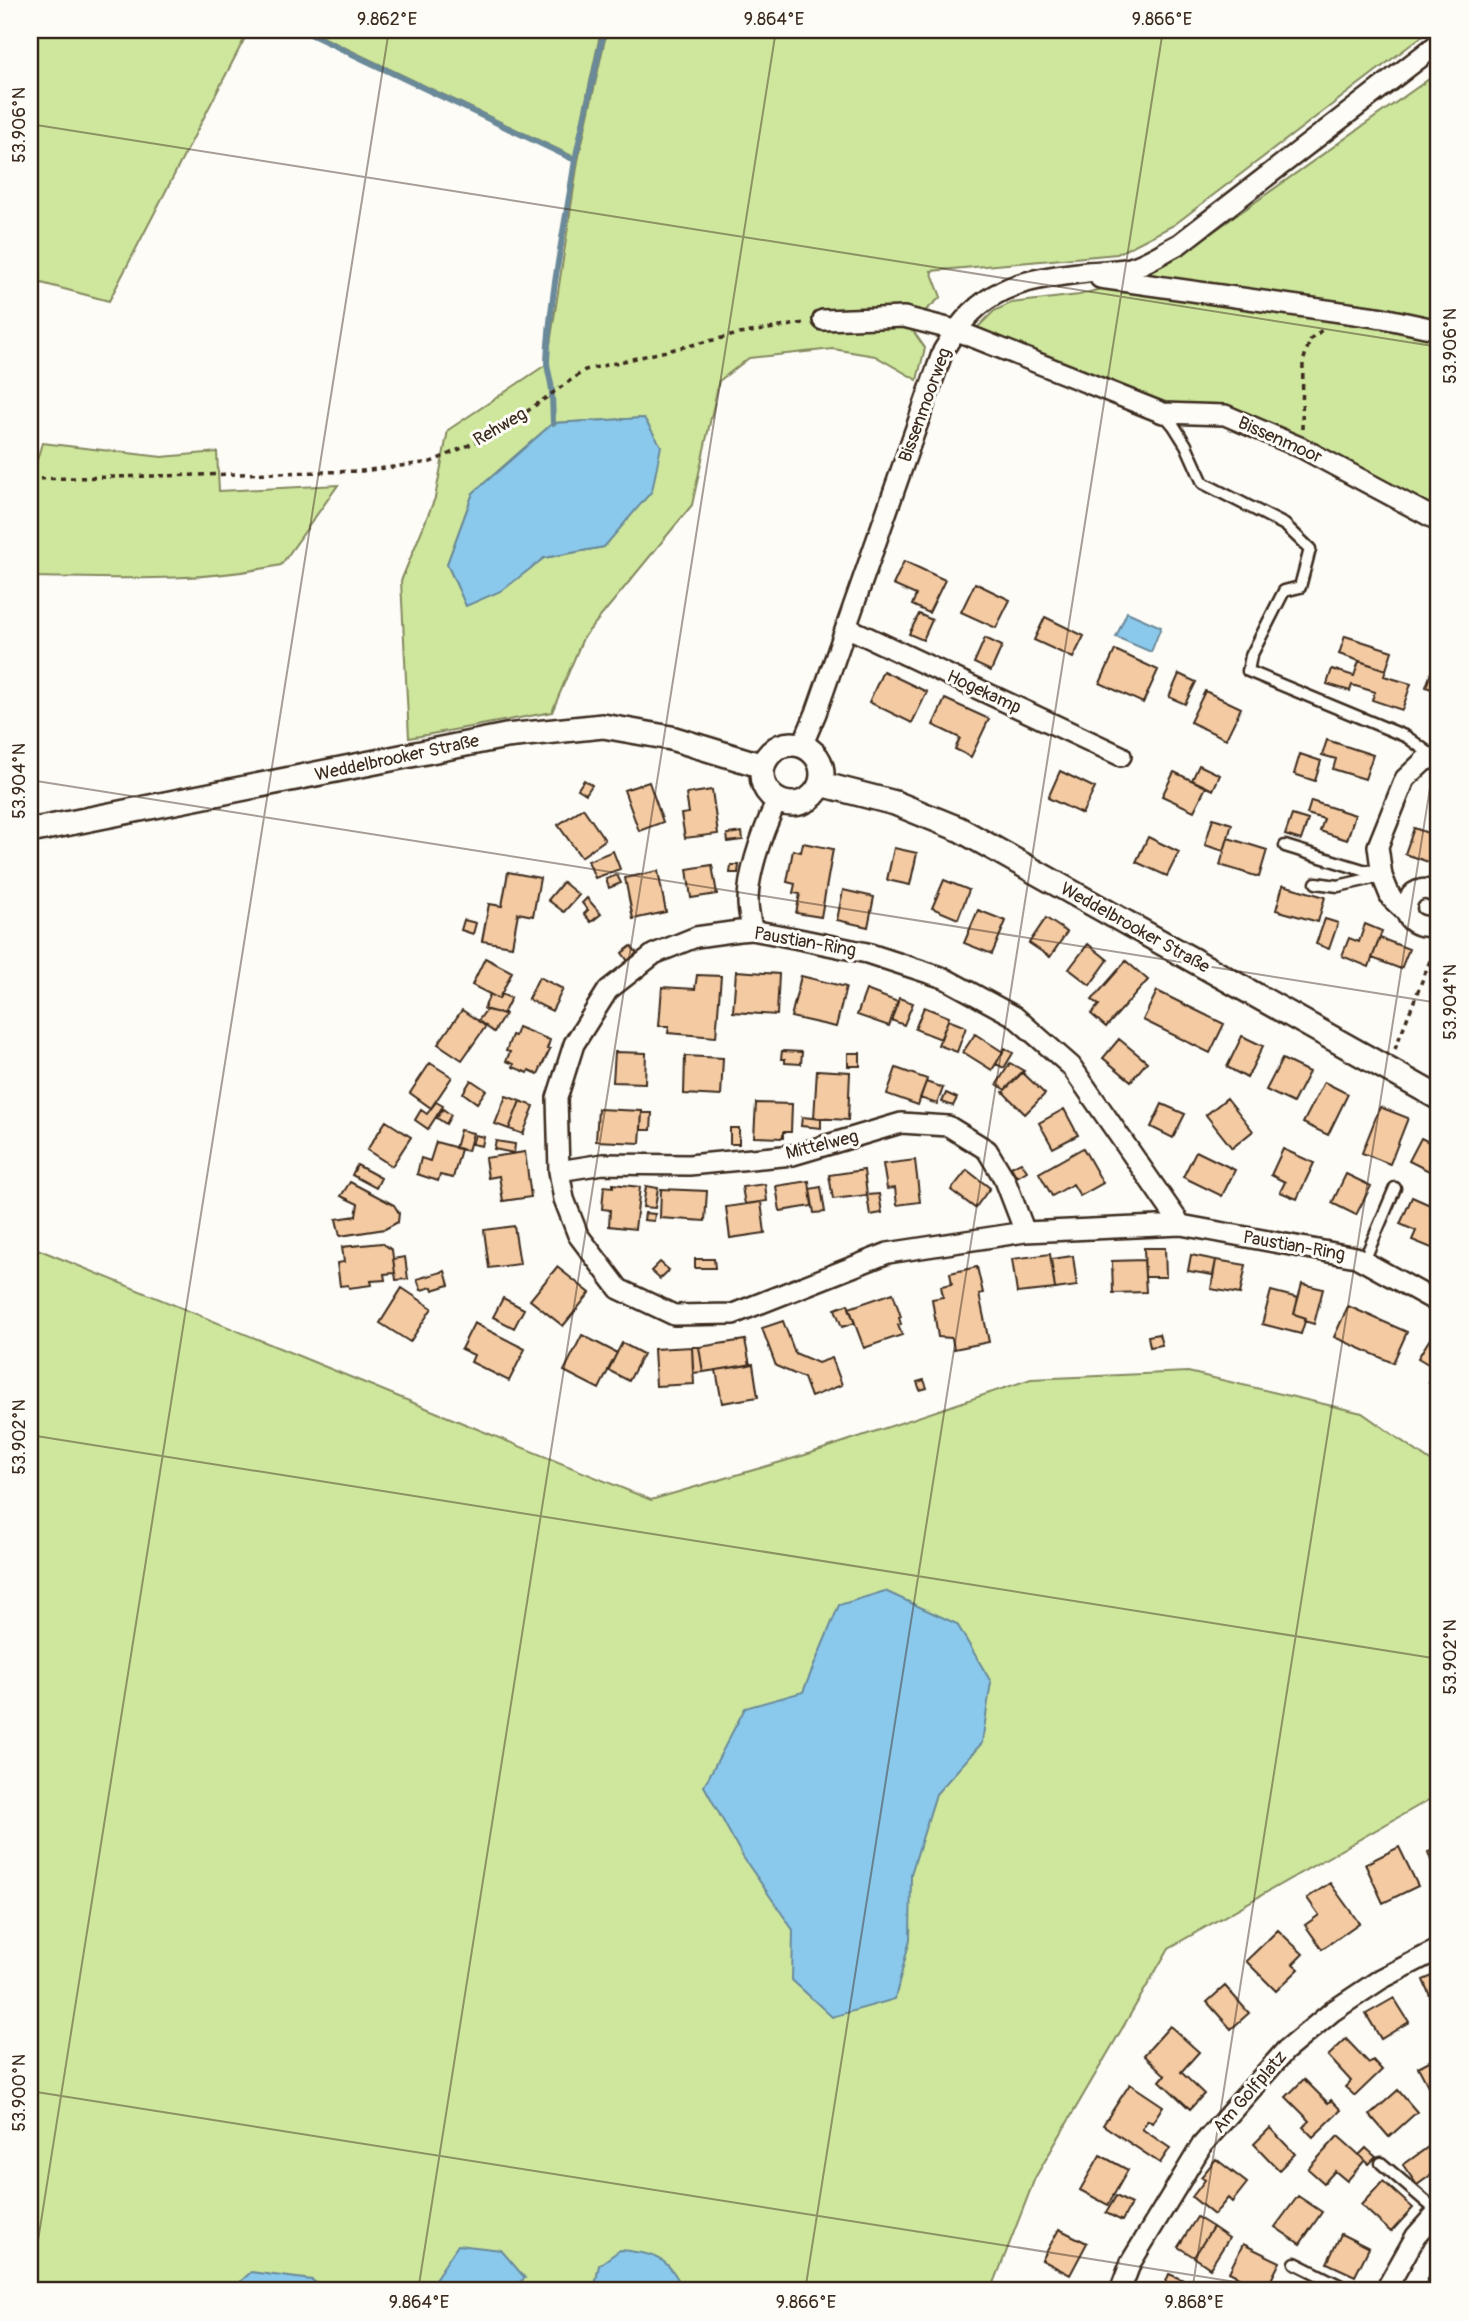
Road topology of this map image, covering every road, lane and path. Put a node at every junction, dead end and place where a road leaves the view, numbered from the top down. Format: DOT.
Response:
graph roads {
  1 [pos="1439,43"];
  2 [pos="1075,274"];
  3 [pos="823,320"];
  4 [pos="1332,323"];
  5 [pos="955,330"];
  6 [pos="1439,330"];
  7 [pos="1163,413"];
  8 [pos="1302,448"];
  9 [pos="30,479"];
  10 [pos="1439,521"];
  11 [pos="846,627"];
  12 [pos="802,746"];
  13 [pos="1121,756"];
  14 [pos="1436,757"];
  15 [pos="763,766"];
  16 [pos="821,784"];
  17 [pos="777,800"];
  18 [pos="30,831"];
  19 [pos="1284,846"];
  20 [pos="1381,874"];
  21 [pos="1316,883"];
  22 [pos="1439,896"];
  23 [pos="1429,920"];
  24 [pos="752,930"];
  25 [pos="1387,1069"];
  26 [pos="1439,1098"];
  27 [pos="559,1171"];
  28 [pos="1395,1188"];
  29 [pos="1181,1225"];
  30 [pos="1025,1232"];
  31 [pos="1364,1261"];
  32 [pos="1439,1303"];
  33 [pos="1439,1949"];
  34 [pos="1381,2163"];
  35 [pos="1438,2211"];
  36 [pos="1295,2263"];
  37 [pos="1388,2289"];
  38 [pos="1120,2291"];
  39 [pos="1351,2291"];
  1 -- 2 [label="street, Bissenmoorweg"];
  2 -- 5 [label="street, Bissenmoorweg"];
  2 -- 6 [label="street"];
  3 -- 5 [label="street"];
  3 -- 9 [label="path, Rehweg"];
  4 -- 8 [label="path"];
  5 -- 7 [label="street, Bissenmoor"];
  5 -- 11 [label="street, Bissenmoorweg"];
  7 -- 8 [label="street, Bissenmoor"];
  7 -- 14 [label="lane"];
  8 -- 10 [label="street, Bissenmoor"];
  11 -- 12 [label="street, Bissenmoorweg"];
  11 -- 13 [label="street, Hogekamp"];
  12 -- 15 [label="street"];
  12 -- 16 [label="street"];
  14 -- 20 [label="street"];
  15 -- 17 [label="street"];
  15 -- 18 [label="street, Weddelbrooker Straße"];
  16 -- 17 [label="street"];
  16 -- 25 [label="street, Weddelbrooker Straße"];
  17 -- 24 [label="street"];
  19 -- 20 [label="lane"];
  20 -- 21 [label="lane"];
  20 -- 23 [label="street"];
  22 -- 23 [label="street"];
  23 -- 25 [label="path"];
  24 -- 27 [label="street, Paustian-Ring"];
  24 -- 29 [label="street, Paustian-Ring"];
  25 -- 26 [label="street, Weddelbrooker Straße"];
  27 -- 30 [label="street, Mittelweg"];
  27 -- 30 [label="street, Paustian-Ring"];
  28 -- 31 [label="lane"];
  29 -- 30 [label="street, Paustian-Ring"];
  29 -- 31 [label="street, Paustian-Ring"];
  31 -- 32 [label="street, Paustian-Ring"];
  33 -- 38 [label="street, Am Golfplatz"];
  34 -- 35 [label="lane"];
  35 -- 37 [label="street"];
  36 -- 39 [label="lane"];
}
